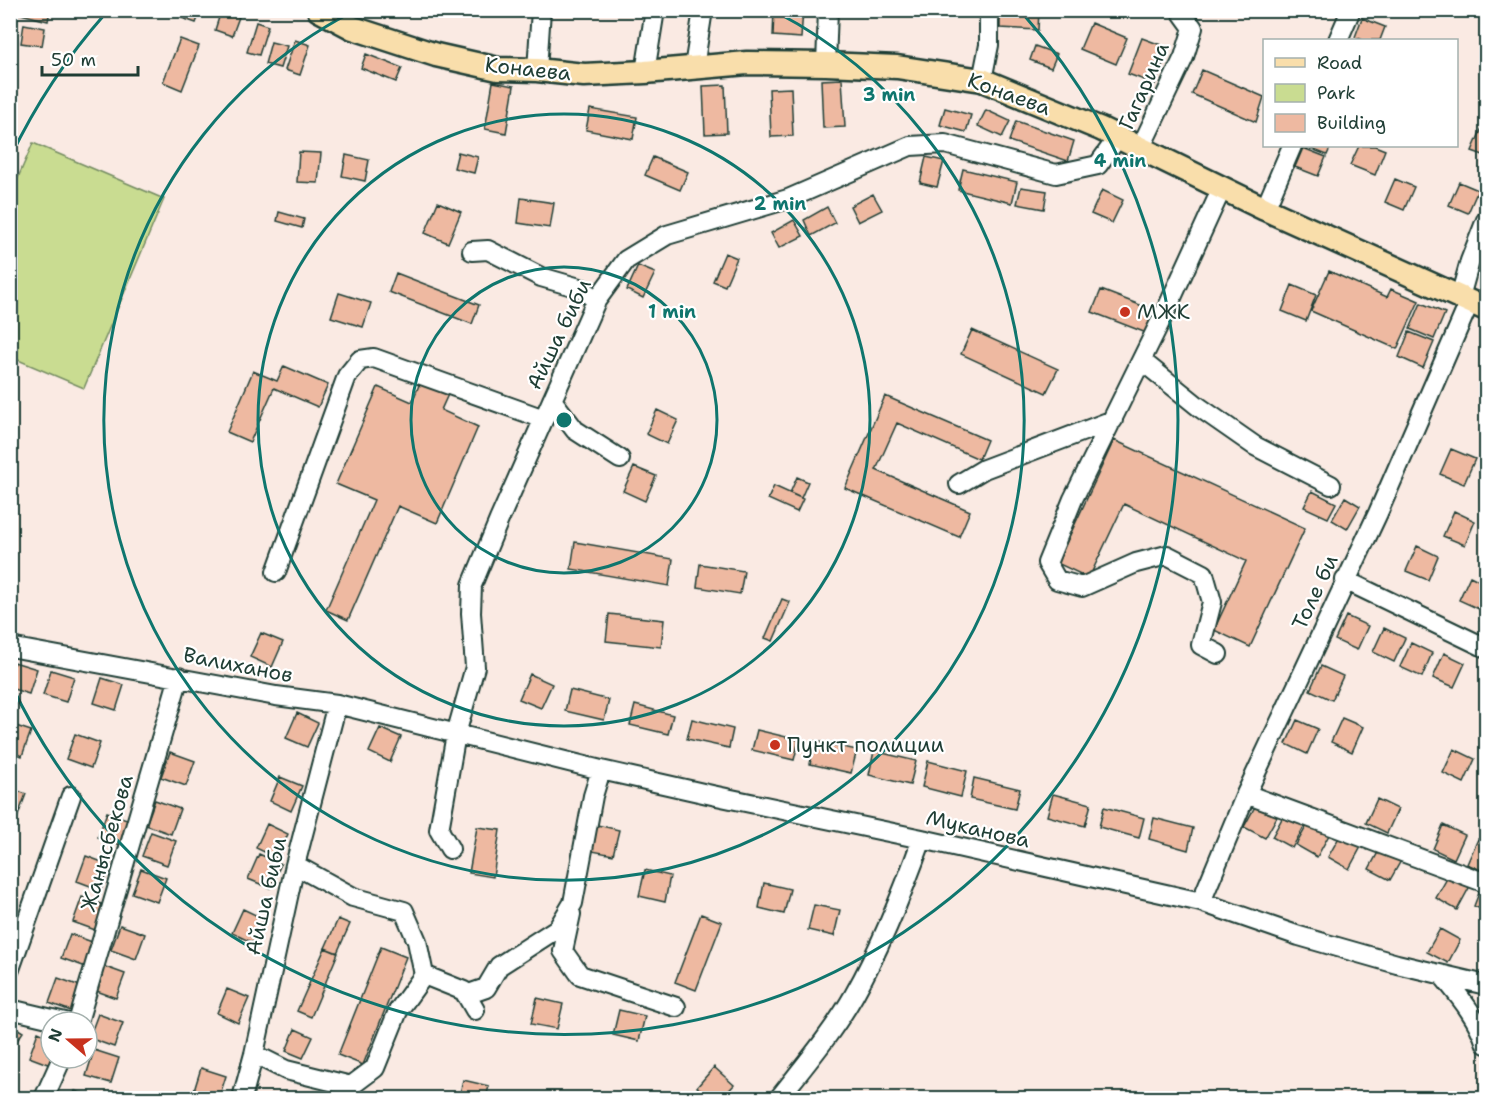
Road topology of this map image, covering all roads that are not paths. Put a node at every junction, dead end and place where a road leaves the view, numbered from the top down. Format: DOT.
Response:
graph roads {
  1 [pos="319,10"];
  2 [pos="541,10"];
  3 [pos="655,10"];
  4 [pos="703,10"];
  5 [pos="828,10"];
  6 [pos="989,10"];
  7 [pos="1180,10"];
  8 [pos="1351,10"];
  9 [pos="1338,39"];
  10 [pos="826,64"];
  11 [pos="694,67"];
  12 [pos="537,70"];
  13 [pos="645,72"];
  14 [pos="982,80"];
  15 [pos="1118,136"];
  16 [pos="1292,147"];
  17 [pos="1140,148"];
  18 [pos="1222,188"];
  19 [pos="1265,209"];
  20 [pos="1486,220"];
  21 [pos="472,251"];
  22 [pos="596,301"];
  23 [pos="1472,302"];
  24 [pos="1142,361"];
  25 [pos="552,400"];
  26 [pos="544,418"];
  27 [pos="1113,420"];
  28 [pos="620,459"];
  29 [pos="959,484"];
  30 [pos="1331,485"];
  31 [pos="276,572"];
  32 [pos="1345,580"];
  33 [pos="10,647"];
  34 [pos="1486,648"];
  35 [pos="1218,654"];
  36 [pos="179,677"];
  37 [pos="337,704"];
  38 [pos="456,734"];
  39 [pos="601,770"];
  40 [pos="1246,794"];
  41 [pos="71,796"];
  42 [pos="922,839"];
  43 [pos="450,849"];
  44 [pos="295,866"];
  45 [pos="1486,883"];
  46 [pos="1201,902"];
  47 [pos="573,903"];
  48 [pos="10,969"];
  49 [pos="424,975"];
  50 [pos="1442,975"];
  51 [pos="1486,985"];
  52 [pos="676,1007"];
  53 [pos="10,1009"];
  54 [pos="82,1010"];
  55 [pos="39,1016"];
  56 [pos="1486,1044"];
  57 [pos="254,1054"];
  58 [pos="57,1070"];
  59 [pos="44,1098"];
  60 [pos="242,1098"];
  61 [pos="779,1098"];
  1 -- 12 [label="main road, Конаева"];
  2 -- 12 [label="street"];
  3 -- 13 [label="street"];
  4 -- 11 [label="street"];
  5 -- 10 [label="street"];
  6 -- 14 [label="street"];
  7 -- 17 [label="street, Гагарина"];
  8 -- 9 [label="street"];
  10 -- 11 [label="main road, Конаева"];
  10 -- 14 [label="main road, Конаева"];
  11 -- 13 [label="main road, Конаева"];
  12 -- 13 [label="main road, Конаева"];
  14 -- 15 [label="main road, Конаева"];
  15 -- 17 [label="main road, Конаева"];
  15 -- 22 [label="street, Айша биби"];
  16 -- 19 [label="street"];
  17 -- 18 [label="main road, Конаева"];
  18 -- 19 [label="main road, Конаева"];
  18 -- 24 [label="street"];
  19 -- 23 [label="main road, Конаева"];
  20 -- 23 [label="street, Толе би"];
  21 -- 22 [label="street"];
  22 -- 25 [label="street, Айша биби"];
  23 -- 32 [label="street, Толе би"];
  24 -- 27 [label="street"];
  24 -- 30 [label="street"];
  25 -- 26 [label="street, Айша биби"];
  25 -- 28 [label="street"];
  26 -- 31 [label="street"];
  26 -- 38 [label="street, Айша биби"];
  27 -- 29 [label="street"];
  27 -- 35 [label="street"];
  32 -- 34 [label="street"];
  32 -- 40 [label="street, Толе би"];
  33 -- 36 [label="street, Валиханов"];
  36 -- 37 [label="street, Валиханов"];
  36 -- 54 [label="street, Жанысбекова"];
  37 -- 38 [label="street, Валиханов"];
  37 -- 44 [label="street, Айша биби"];
  38 -- 39 [label="street, Муканова"];
  38 -- 43 [label="street, Айша биби"];
  39 -- 42 [label="street, Муканова"];
  39 -- 47 [label="street"];
  40 -- 45 [label="street"];
  40 -- 46 [label="street, Толе би"];
  41 -- 48 [label="street"];
  42 -- 46 [label="street, Муканова"];
  42 -- 61 [label="street"];
  44 -- 49 [label="street"];
  44 -- 57 [label="street, Айша биби"];
  46 -- 50 [label="street, Муканова"];
  47 -- 49 [label="street"];
  47 -- 52 [label="street"];
  49 -- 57 [label="street"];
  50 -- 51 [label="street, Муканова"];
  50 -- 56 [label="street"];
  53 -- 55 [label="street"];
  57 -- 60 [label="street, Айша биби"];
  58 -- 59 [label="street"];
}
